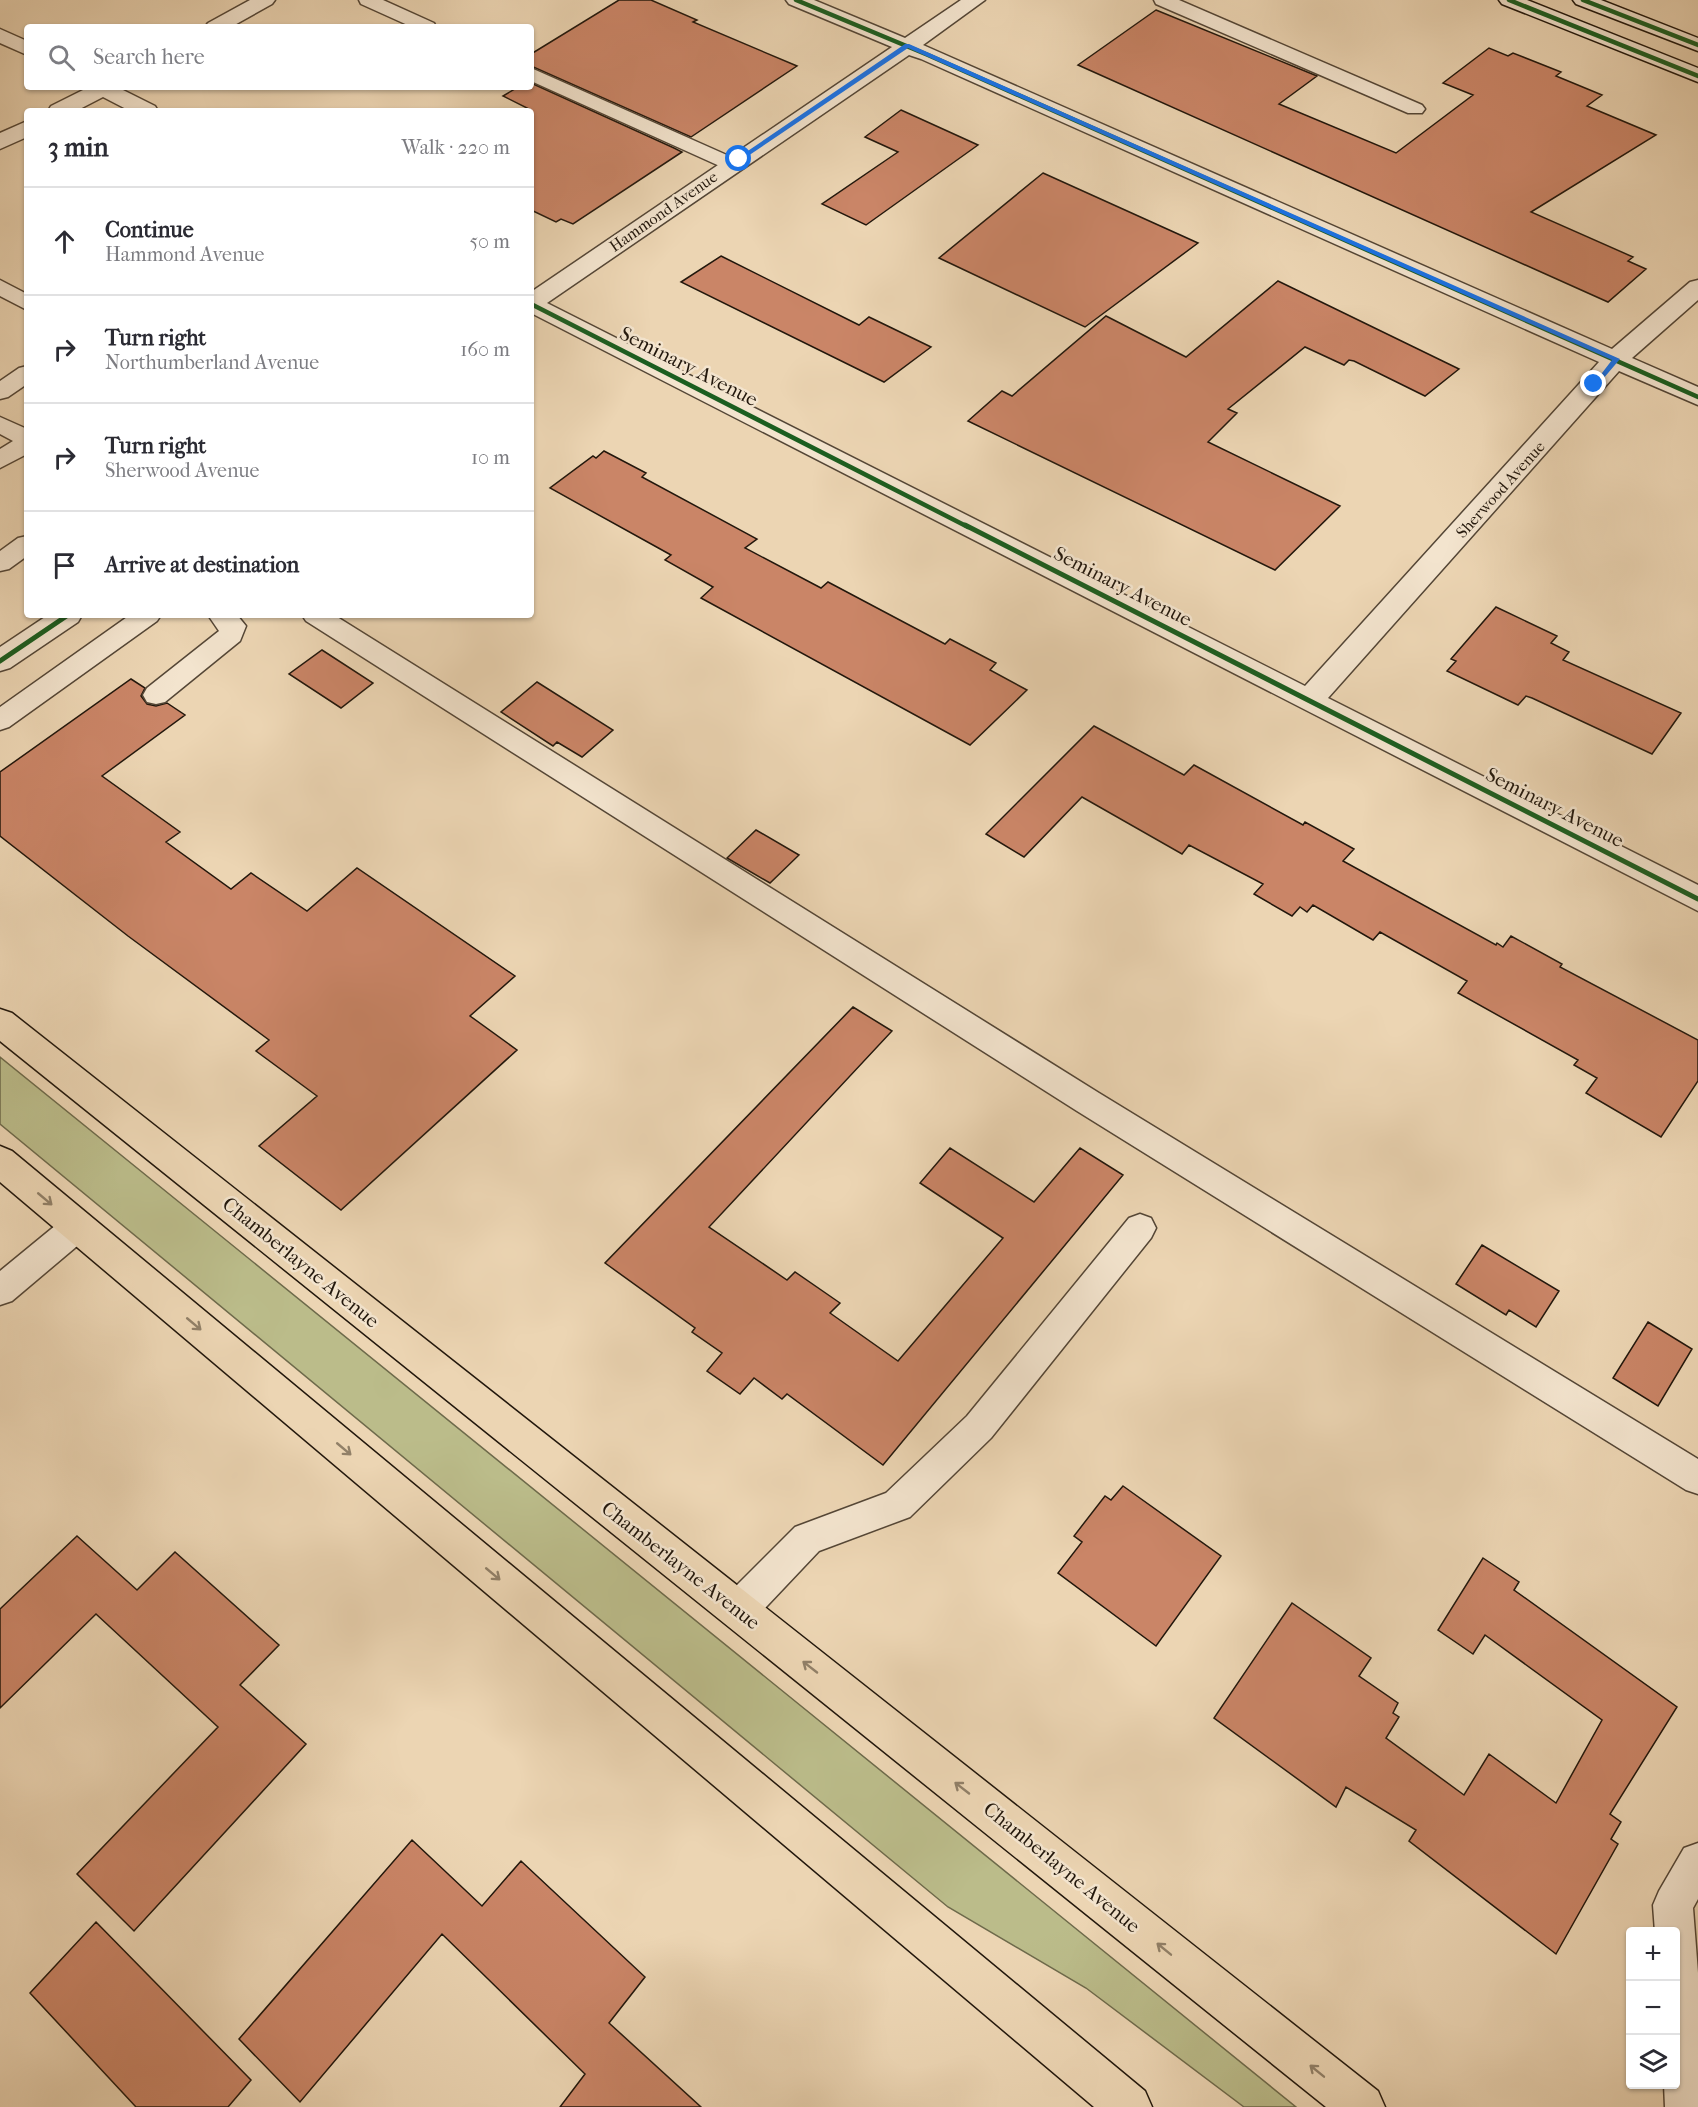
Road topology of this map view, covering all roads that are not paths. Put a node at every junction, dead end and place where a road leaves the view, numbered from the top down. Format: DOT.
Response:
graph roads {
  1 [pos="265,0"];
  2 [pos="368,0"];
  3 [pos="796,0"];
  4 [pos="975,0"];
  5 [pos="1163,0"];
  6 [pos="1509,0"];
  7 [pos="1583,0"];
  8 [pos="221,24"];
  9 [pos="420,24"];
  10 [pos="0,35"];
  11 [pos="1698,45"];
  12 [pos="907,46"];
  13 [pos="24,47"];
  14 [pos="534,75"];
  15 [pos="1698,76"];
  16 [pos="98,90"];
  17 [pos="106,90"];
  18 [pos="65,108"];
  19 [pos="141,108"];
  20 [pos="1415,109"];
  21 [pos="24,130"];
  22 [pos="0,142"];
  23 [pos="731,164"];
  24 [pos="0,287"];
  25 [pos="1698,287"];
  26 [pos="24,301"];
  27 [pos="534,302"];
  28 [pos="534,306"];
  29 [pos="1616,359"];
  30 [pos="24,375"];
  31 [pos="0,392"];
  32 [pos="1698,397"];
  33 [pos="0,423"];
  34 [pos="24,439"];
  35 [pos="24,443"];
  36 [pos="0,460"];
  37 [pos="24,546"];
  38 [pos="0,563"];
  39 [pos="64,618"];
  40 [pos="144,618"];
  41 [pos="224,618"];
  42 [pos="320,618"];
  43 [pos="0,661"];
  44 [pos="156,695"];
  45 [pos="1310,699"];
  46 [pos="0,720"];
  47 [pos="1698,899"];
  48 [pos="0,1022"];
  49 [pos="0,1161"];
  50 [pos="78,1226"];
  51 [pos="1140,1228"];
  52 [pos="0,1291"];
  53 [pos="1698,1478"];
  54 [pos="738,1610"];
  55 [pos="1698,1862"];
  56 [pos="1675,1927"];
  57 [pos="1678,1981"];
  58 [pos="1129,2107"];
  59 [pos="1362,2107"];
  60 [pos="1686,2107"];
  1 -- 8 [label="street"];
  2 -- 9 [label="lane"];
  3 -- 12 [label="street"];
  4 -- 12 [label="street, Hammond Avenue"];
  5 -- 20 [label="lane"];
  6 -- 15 [label="street"];
  7 -- 11 [label="street"];
  10 -- 13 [label="street"];
  12 -- 23 [label="street, Hammond Avenue"];
  12 -- 29 [label="street"];
  14 -- 23 [label="lane"];
  16 -- 18 [label="street"];
  17 -- 19 [label="street"];
  21 -- 22 [label="street"];
  23 -- 27 [label="street, Hammond Avenue"];
  24 -- 26 [label="lane"];
  25 -- 29 [label="street, Sherwood Avenue"];
  28 -- 45 [label="street, Seminary Avenue"];
  29 -- 32 [label="street"];
  29 -- 45 [label="street, Sherwood Avenue"];
  30 -- 31 [label="lane"];
  33 -- 34 [label="lane"];
  35 -- 36 [label="lane"];
  37 -- 38 [label="lane"];
  39 -- 43 [label="street"];
  40 -- 46 [label="lane"];
  41 -- 44 [label="lane"];
  42 -- 53 [label="lane"];
  45 -- 47 [label="street, Seminary Avenue"];
  48 -- 54 [label="main road, Chamberlayne Avenue"];
  49 -- 50 [label="main road, one-way"];
  50 -- 52 [label="lane"];
  50 -- 58 [label="main road, one-way"];
  51 -- 54 [label="lane"];
  59 -- 54 [label="main road, Chamberlayne Avenue, one-way"];
  55 -- 56 [label="lane"];
  57 -- 60 [label="lane"];
}
